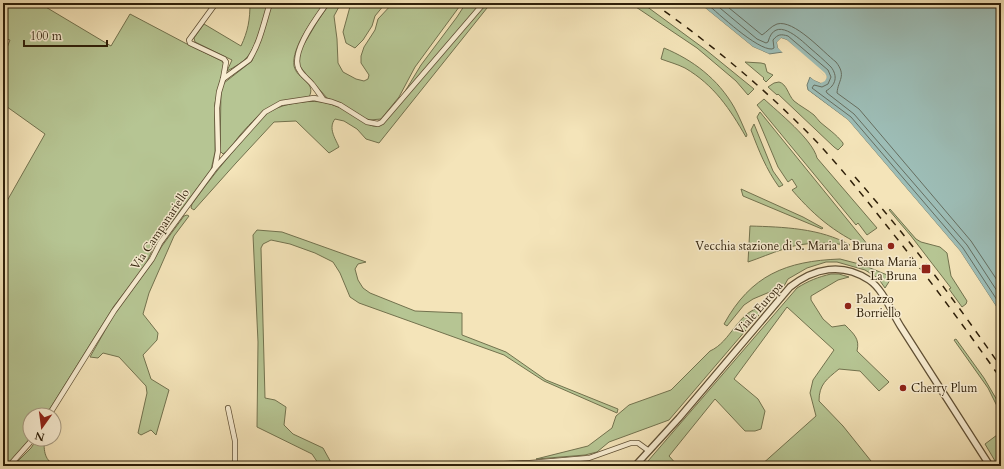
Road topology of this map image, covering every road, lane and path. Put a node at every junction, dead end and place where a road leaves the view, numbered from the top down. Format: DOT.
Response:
graph roads {
  1 [pos="216,3"];
  2 [pos="270,3"];
  3 [pos="327,3"];
  4 [pos="484,3"];
  5 [pos="223,79"];
  6 [pos="323,100"];
  7 [pos="214,168"];
  8 [pos="54,407"];
  9 [pos="228,408"];
  10 [pos="26,447"];
  11 [pos="649,451"];
  12 [pos="9,466"];
  13 [pos="235,466"];
  14 [pos="450,466"];
  15 [pos="635,466"];
  16 [pos="990,466"];
  1 -- 5 [label="street"];
  2 -- 5 [label="street"];
  3 -- 6 [label="street"];
  4 -- 6 [label="street, Via Campanariello"];
  5 -- 7 [label="street"];
  6 -- 7 [label="street, Via Campanariello"];
  7 -- 8 [label="street, Via Campanariello"];
  9 -- 13 [label="street"];
  10 -- 12 [label="street"];
  11 -- 14 [label="street"];
  11 -- 15 [label="street, Viale Europa"];
  11 -- 16 [label="street, Viale Europa"];
}
